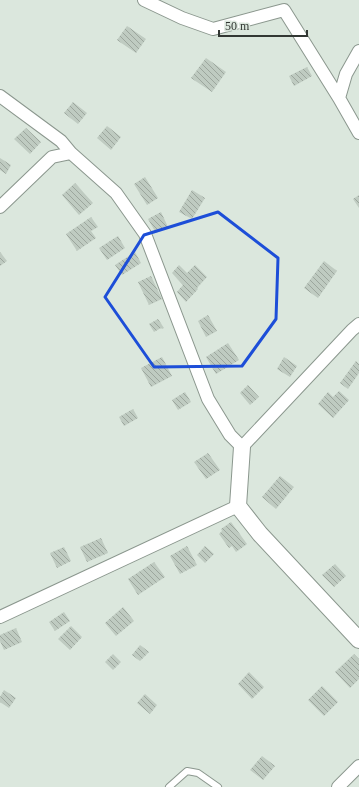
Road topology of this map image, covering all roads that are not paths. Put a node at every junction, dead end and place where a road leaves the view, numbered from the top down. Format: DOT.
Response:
graph roads {
  1 [pos="144,0"];
  2 [pos="359,51"];
  3 [pos="0,96"];
  4 [pos="339,98"];
  5 [pos="359,134"];
  6 [pos="71,153"];
  7 [pos="0,207"];
  8 [pos="359,324"];
  9 [pos="242,447"];
  10 [pos="238,506"];
  11 [pos="0,617"];
  12 [pos="359,640"];
  13 [pos="359,766"];
  14 [pos="169,787"];
  15 [pos="218,787"];
  16 [pos="338,787"];
  1 -- 4 [label="street"];
  2 -- 4 [label="street"];
  3 -- 6 [label="street"];
  4 -- 5 [label="street"];
  6 -- 7 [label="street"];
  6 -- 9 [label="street"];
  8 -- 9 [label="street"];
  9 -- 10 [label="street"];
  10 -- 11 [label="street"];
  10 -- 12 [label="street"];
  13 -- 16 [label="street"];
  14 -- 15 [label="lane"];
}
